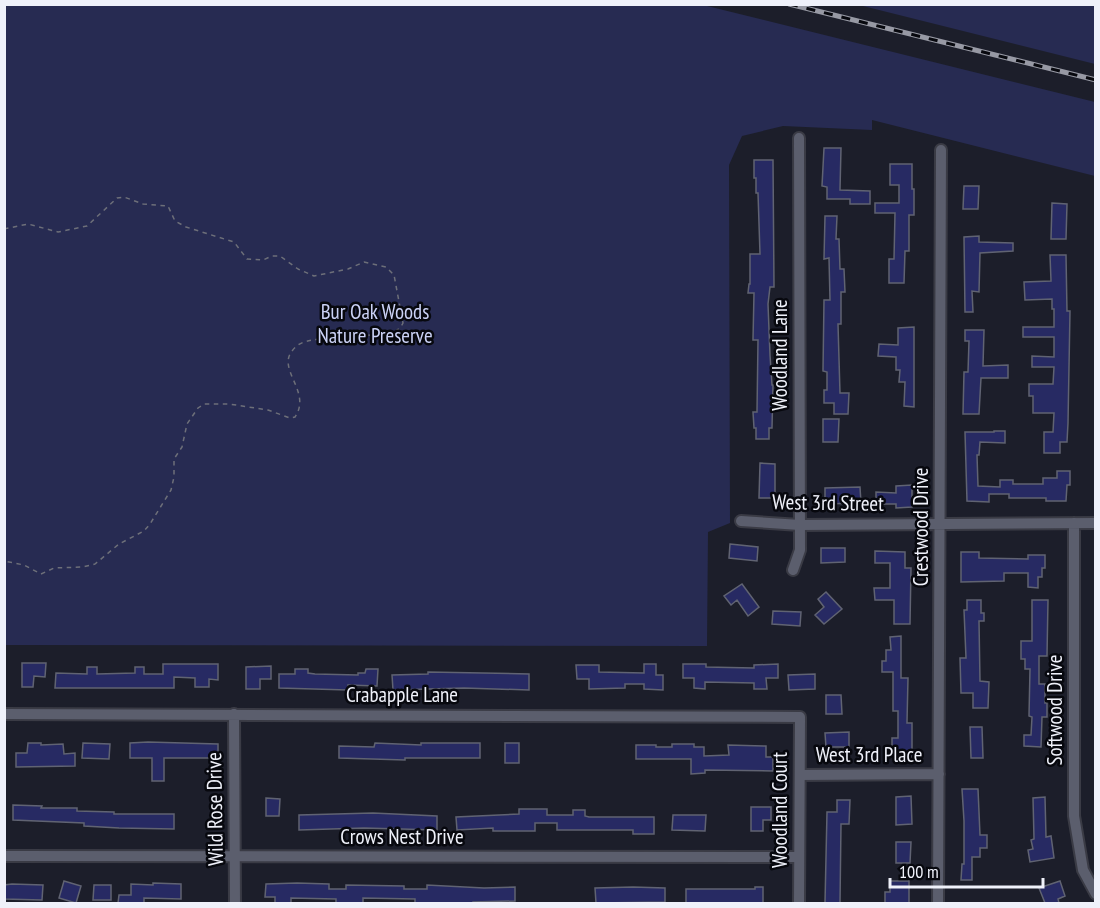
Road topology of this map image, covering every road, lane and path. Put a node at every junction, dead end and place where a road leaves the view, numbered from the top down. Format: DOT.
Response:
graph roads {
  1 [pos="799,138"];
  2 [pos="941,150"];
  3 [pos="4,229"];
  4 [pos="741,521"];
  5 [pos="941,523"];
  6 [pos="1074,523"];
  7 [pos="1095,523"];
  8 [pos="800,525"];
  9 [pos="4,561"];
  10 [pos="793,570"];
  11 [pos="4,714"];
  12 [pos="234,714"];
  13 [pos="800,717"];
  14 [pos="939,774"];
  15 [pos="800,775"];
  16 [pos="4,856"];
  17 [pos="236,856"];
  18 [pos="799,857"];
  19 [pos="1095,894"];
  20 [pos="235,903"];
  21 [pos="799,903"];
  22 [pos="938,903"];
  1 -- 8 [label="street, Woodland Lane"];
  2 -- 5 [label="street, Crestwood Drive"];
  3 -- 9 [label="path"];
  4 -- 8 [label="street, West 3rd Street"];
  5 -- 6 [label="street, West 3rd Street"];
  5 -- 8 [label="street, West 3rd Street"];
  5 -- 14 [label="street, Crestwood Drive"];
  6 -- 7 [label="street, West 3rd Street"];
  6 -- 19 [label="street, Softwood Drive"];
  8 -- 10 [label="street, Woodland Lane"];
  11 -- 12 [label="street, Crabapple Lane"];
  12 -- 13 [label="street, Crabapple Lane"];
  12 -- 17 [label="street, Wild Rose Drive"];
  13 -- 15 [label="street, Woodland Court"];
  14 -- 15 [label="street, West 3rd Place"];
  14 -- 22 [label="street, Crestwood Drive"];
  15 -- 18 [label="street, Woodland Court"];
  16 -- 17 [label="street, Crows Nest Drive"];
  17 -- 18 [label="street, Crows Nest Drive"];
  17 -- 20 [label="street, Wild Rose Drive"];
  18 -- 21 [label="street, Woodland Court"];
}
